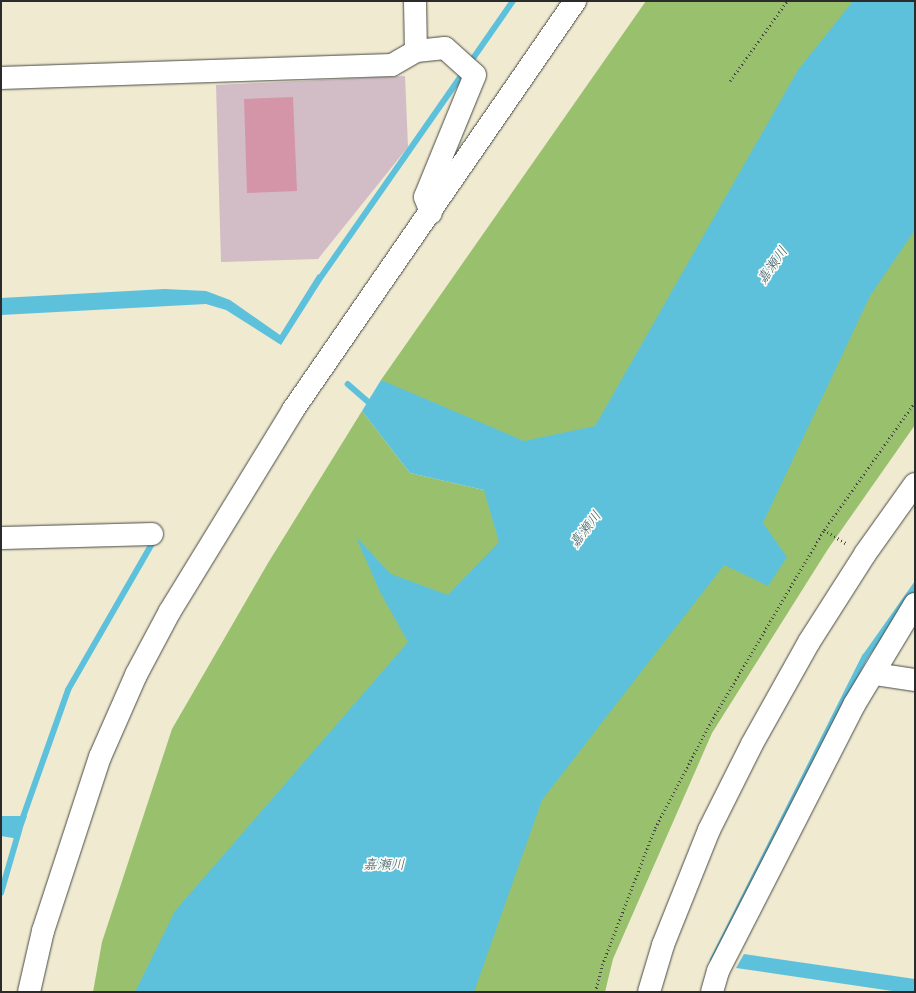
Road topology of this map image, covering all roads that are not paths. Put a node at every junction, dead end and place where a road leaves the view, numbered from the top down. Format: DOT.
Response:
graph roads {
  1 [pos="415,1"];
  2 [pos="575,1"];
  3 [pos="416,51"];
  4 [pos="1,78"];
  5 [pos="432,213"];
  6 [pos="915,484"];
  7 [pos="152,534"];
  8 [pos="1,538"];
  9 [pos="915,604"];
  10 [pos="875,674"];
  11 [pos="915,680"];
  12 [pos="29,992"];
  13 [pos="649,992"];
  14 [pos="712,992"];
  1 -- 3 [label="street"];
  2 -- 5 [label="street"];
  3 -- 4 [label="street"];
  3 -- 5 [label="street"];
  5 -- 12 [label="street"];
  6 -- 13 [label="street"];
  7 -- 8 [label="street"];
  9 -- 10 [label="street"];
  10 -- 11 [label="street"];
  10 -- 14 [label="street"];
}
